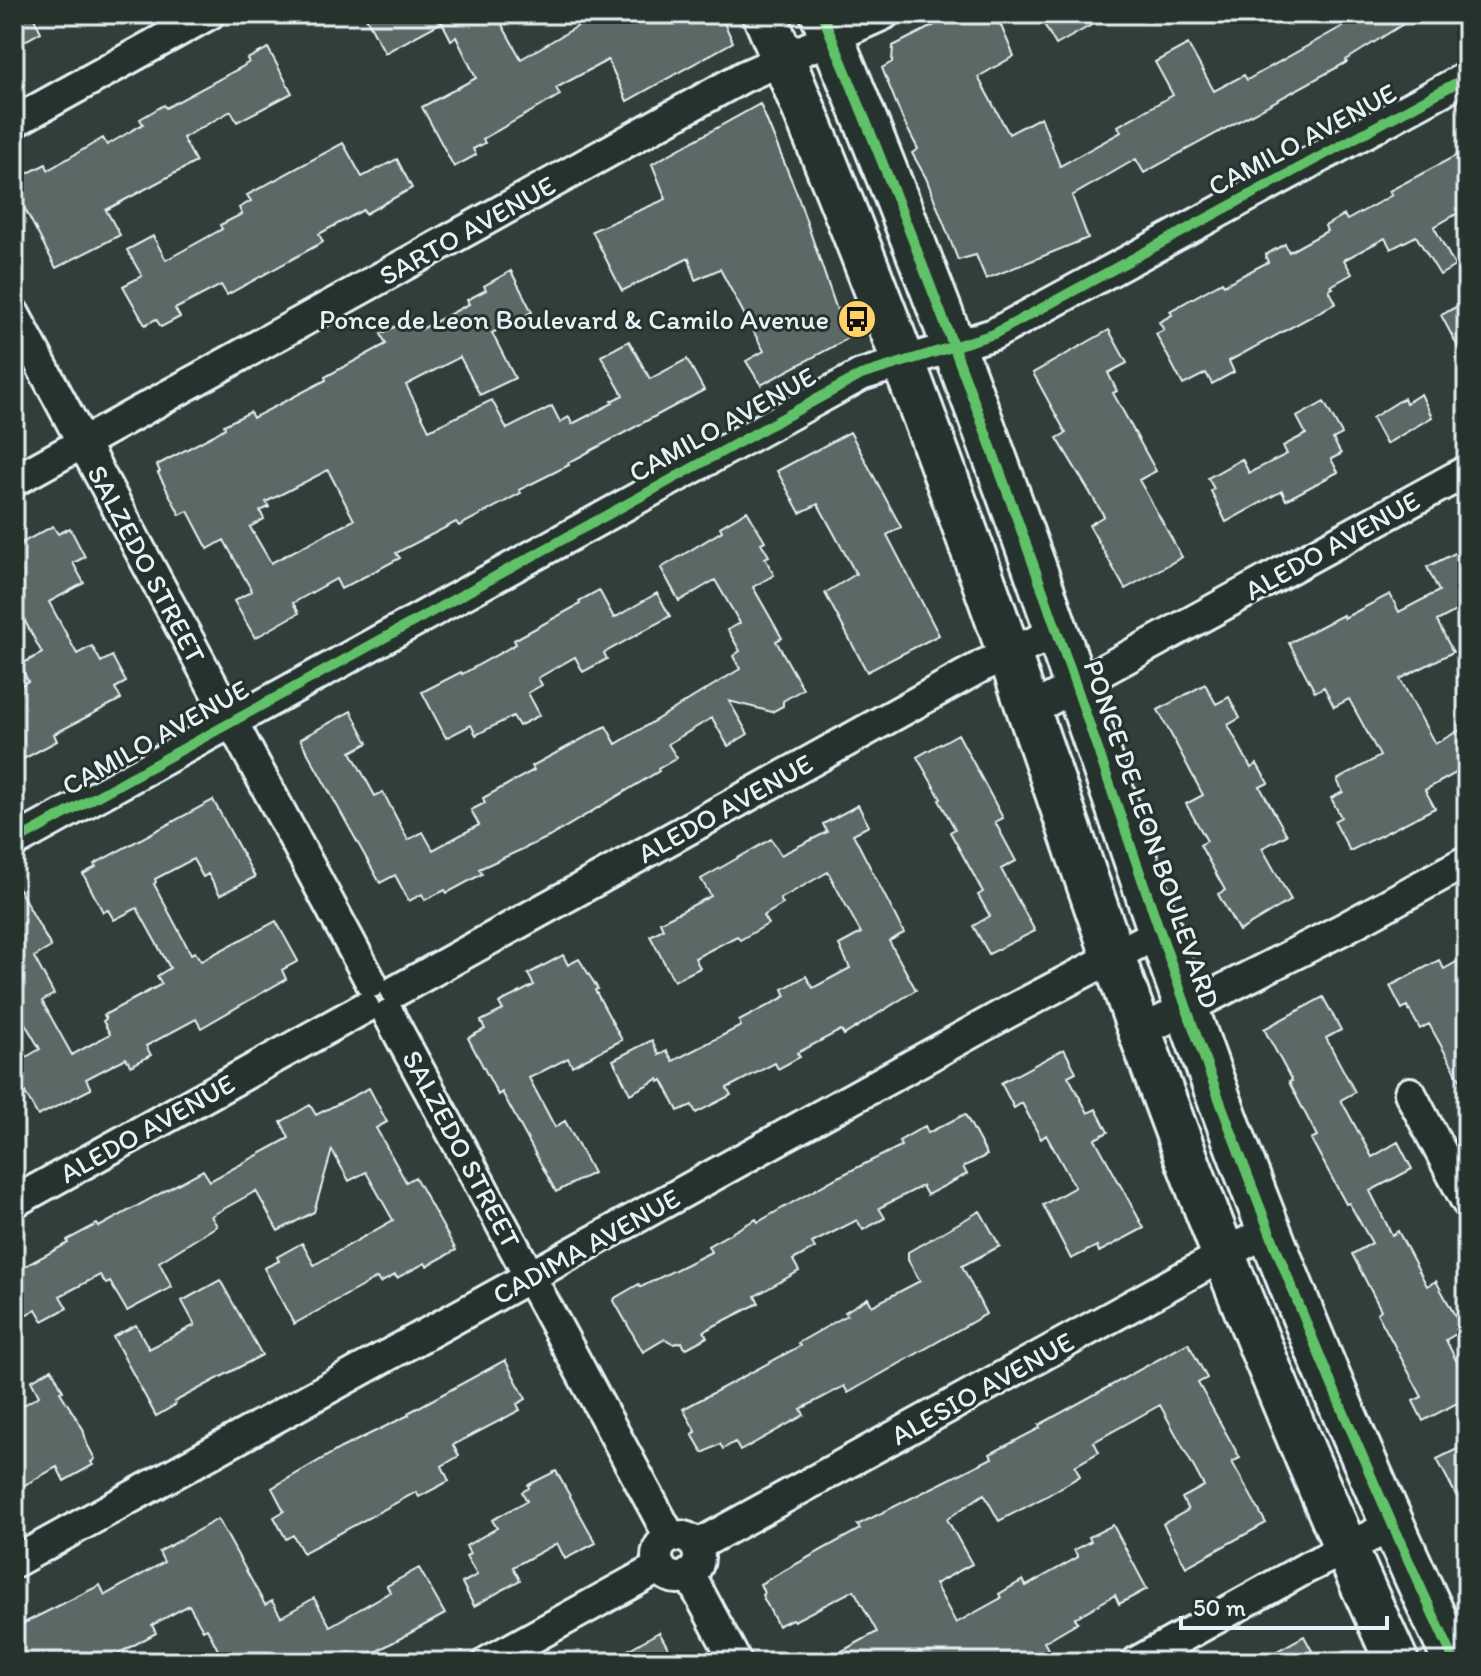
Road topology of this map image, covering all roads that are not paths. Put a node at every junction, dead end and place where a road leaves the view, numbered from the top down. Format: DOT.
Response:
graph roads {
  1 [pos="209,14"];
  2 [pos="764,14"];
  3 [pos="884,14"];
  4 [pos="827,26"];
  5 [pos="783,59"];
  6 [pos="1467,77"];
  7 [pos="14,122"];
  8 [pos="14,314"];
  9 [pos="954,347"];
  10 [pos="904,362"];
  11 [pos="83,443"];
  12 [pos="1467,471"];
  13 [pos="14,481"];
  14 [pos="1057,632"];
  15 [pos="1008,652"];
  16 [pos="1076,686"];
  17 [pos="1029,711"];
  18 [pos="231,722"];
  19 [pos="14,842"];
  20 [pos="1467,861"];
  21 [pos="1160,932"];
  22 [pos="1113,955"];
  23 [pos="380,999"];
  24 [pos="1186,1009"];
  25 [pos="1140,1032"];
  26 [pos="1410,1093"];
  27 [pos="14,1202"];
  28 [pos="1467,1202"];
  29 [pos="1269,1230"];
  30 [pos="1223,1254"];
  31 [pos="531,1277"];
  32 [pos="1391,1526"];
  33 [pos="1344,1547"];
  34 [pos="685,1552"];
  35 [pos="14,1562"];
  36 [pos="488,1662"];
  37 [pos="736,1662"];
  38 [pos="1137,1662"];
  39 [pos="1397,1662"];
  40 [pos="1455,1662"];
  1 -- 7 [label="street"];
  2 -- 5 [label="street"];
  3 -- 4 [label="street, SARTO AVENUE"];
  4 -- 5 [label="street, SARTO AVENUE"];
  4 -- 9 [label="street, PONCE DE LEON BOULEVARD"];
  5 -- 10 [label="street"];
  5 -- 11 [label="street, SARTO AVENUE"];
  6 -- 9 [label="street, CAMILO AVENUE"];
  8 -- 11 [label="street, SALZEDO STREET"];
  9 -- 10 [label="street, CAMILO AVENUE"];
  9 -- 14 [label="street, PONCE DE LEON BOULEVARD"];
  10 -- 15 [label="street"];
  10 -- 18 [label="street, CAMILO AVENUE"];
  11 -- 13 [label="street, SARTO AVENUE"];
  11 -- 18 [label="street, SALZEDO STREET"];
  12 -- 16 [label="street, ALEDO AVENUE"];
  14 -- 15 [label="street, ALEDO AVENUE"];
  14 -- 16 [label="street, PONCE DE LEON BOULEVARD"];
  15 -- 17 [label="street"];
  15 -- 23 [label="street, ALEDO AVENUE"];
  16 -- 17 [label="street, ALEDO AVENUE"];
  16 -- 21 [label="street, PONCE DE LEON BOULEVARD"];
  17 -- 22 [label="street"];
  18 -- 19 [label="street, CAMILO AVENUE"];
  18 -- 23 [label="street, SALZEDO STREET"];
  20 -- 24 [label="street"];
  21 -- 22 [label="street, CADIMA AVENUE"];
  21 -- 24 [label="street, PONCE DE LEON BOULEVARD"];
  22 -- 25 [label="street"];
  22 -- 31 [label="street, CADIMA AVENUE"];
  23 -- 27 [label="street, ALEDO AVENUE"];
  23 -- 31 [label="street, SALZEDO STREET"];
  24 -- 25 [label="street"];
  24 -- 29 [label="street, PONCE DE LEON BOULEVARD"];
  25 -- 30 [label="street"];
  26 -- 28 [label="street"];
  29 -- 30 [label="street, ALESIO AVENUE"];
  29 -- 32 [label="street, PONCE DE LEON BOULEVARD"];
  30 -- 33 [label="street"];
  30 -- 34 [label="street, ALESIO AVENUE"];
  31 -- 34 [label="street, SALZEDO STREET"];
  31 -- 35 [label="street, CADIMA AVENUE"];
  32 -- 33 [label="street"];
  32 -- 40 [label="street, PONCE DE LEON BOULEVARD"];
  33 -- 38 [label="street"];
  33 -- 39 [label="street"];
  34 -- 36 [label="street"];
  34 -- 37 [label="street, SALZEDO STREET"];
}
